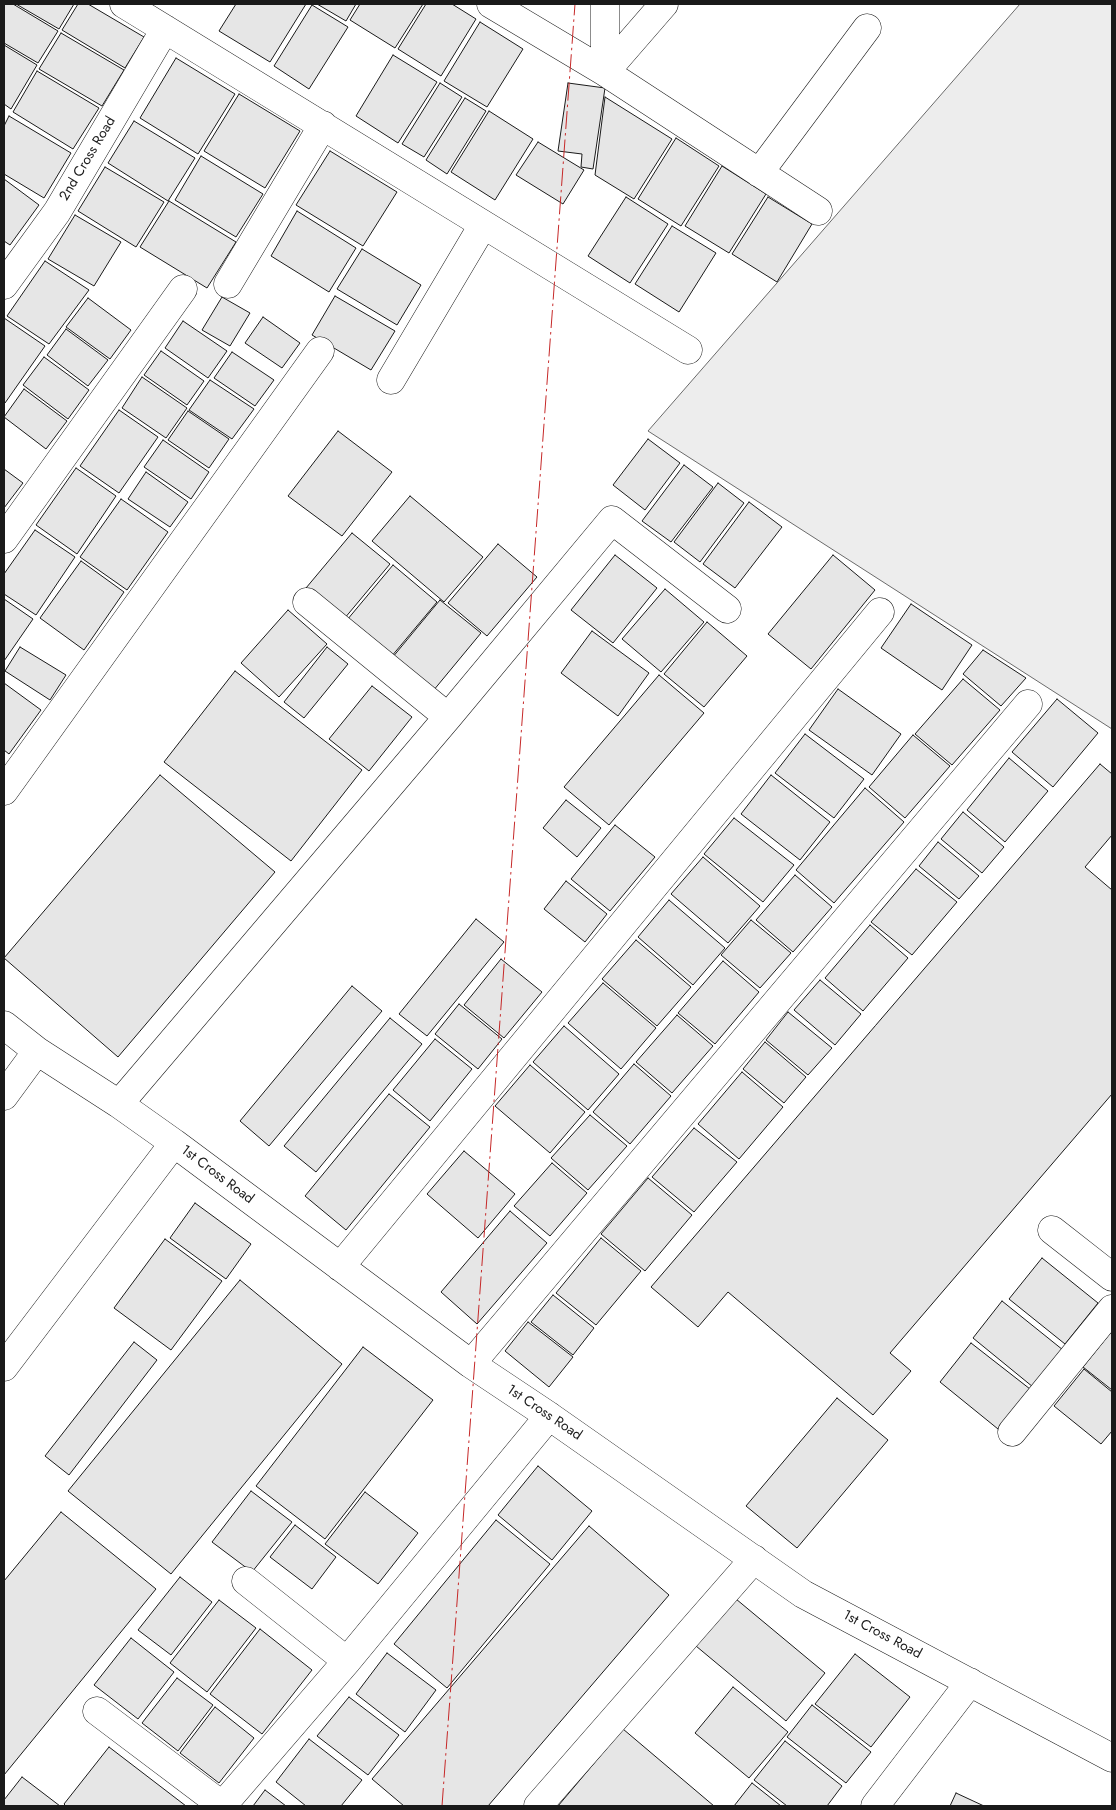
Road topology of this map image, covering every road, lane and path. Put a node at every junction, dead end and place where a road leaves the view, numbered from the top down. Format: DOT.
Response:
graph roads {
  1 [pos="124,4"];
  2 [pos="491,4"];
  3 [pos="605,4"];
  4 [pos="664,4"];
  5 [pos="867,28"];
  6 [pos="165,29"];
  7 [pos="606,72"];
  8 [pos="323,125"];
  9 [pos="759,173"];
  10 [pos="818,211"];
  11 [pos="483,224"];
  12 [pos="228,284"];
  13 [pos="4,285"];
  14 [pos="183,289"];
  15 [pos="688,350"];
  16 [pos="320,351"];
  17 [pos="391,380"];
  18 [pos="4,539"];
  19 [pos="307,602"];
  20 [pos="727,610"];
  21 [pos="880,612"];
  22 [pos="1028,704"];
  23 [pos="448,717"];
  24 [pos="4,791"];
  25 [pos="4,1025"];
  26 [pos="37,1051"];
  27 [pos="4,1096"];
  28 [pos="119,1104"];
  29 [pos="174,1144"];
  30 [pos="1052,1230"];
  31 [pos="340,1267"];
  32 [pos="1112,1277"];
  33 [pos="1112,1309"];
  34 [pos="471,1364"];
  35 [pos="4,1366"];
  36 [pos="549,1416"];
  37 [pos="1012,1432"];
  38 [pos="754,1559"];
  39 [pos="246,1581"];
  40 [pos="347,1661"];
  41 [pos="970,1682"];
  42 [pos="97,1711"];
  43 [pos="1112,1758"];
  44 [pos="223,1806"];
  45 [pos="538,1806"];
  46 [pos="875,1806"];
  1 -- 6 [label="street"];
  2 -- 7 [label="street"];
  3 -- 7 [label="street"];
  4 -- 7 [label="street"];
  5 -- 9 [label="street"];
  6 -- 8 [label="street"];
  6 -- 13 [label="street, 2nd Cross Road"];
  7 -- 9 [label="street"];
  8 -- 11 [label="street"];
  8 -- 12 [label="street"];
  9 -- 10 [label="street"];
  11 -- 15 [label="street"];
  11 -- 17 [label="street"];
  14 -- 18 [label="street"];
  16 -- 24 [label="street"];
  19 -- 23 [label="street"];
  20 -- 23 [label="street"];
  21 -- 31 [label="street"];
  22 -- 34 [label="street"];
  23 -- 28 [label="street"];
  25 -- 26 [label="street, 1st Cross Road"];
  26 -- 27 [label="street"];
  26 -- 28 [label="street, 1st Cross Road"];
  28 -- 29 [label="street, 1st Cross Road"];
  29 -- 31 [label="street, 1st Cross Road"];
  29 -- 35 [label="street"];
  30 -- 32 [label="street"];
  31 -- 34 [label="street, 1st Cross Road"];
  33 -- 37 [label="street"];
  34 -- 36 [label="street, 1st Cross Road"];
  36 -- 38 [label="street, 1st Cross Road"];
  36 -- 40 [label="street"];
  38 -- 41 [label="street, 1st Cross Road"];
  38 -- 45 [label="street"];
  39 -- 40 [label="street"];
  40 -- 44 [label="street"];
  41 -- 43 [label="street, 1st Cross Road"];
  41 -- 46 [label="street"];
  42 -- 44 [label="street"];
}
